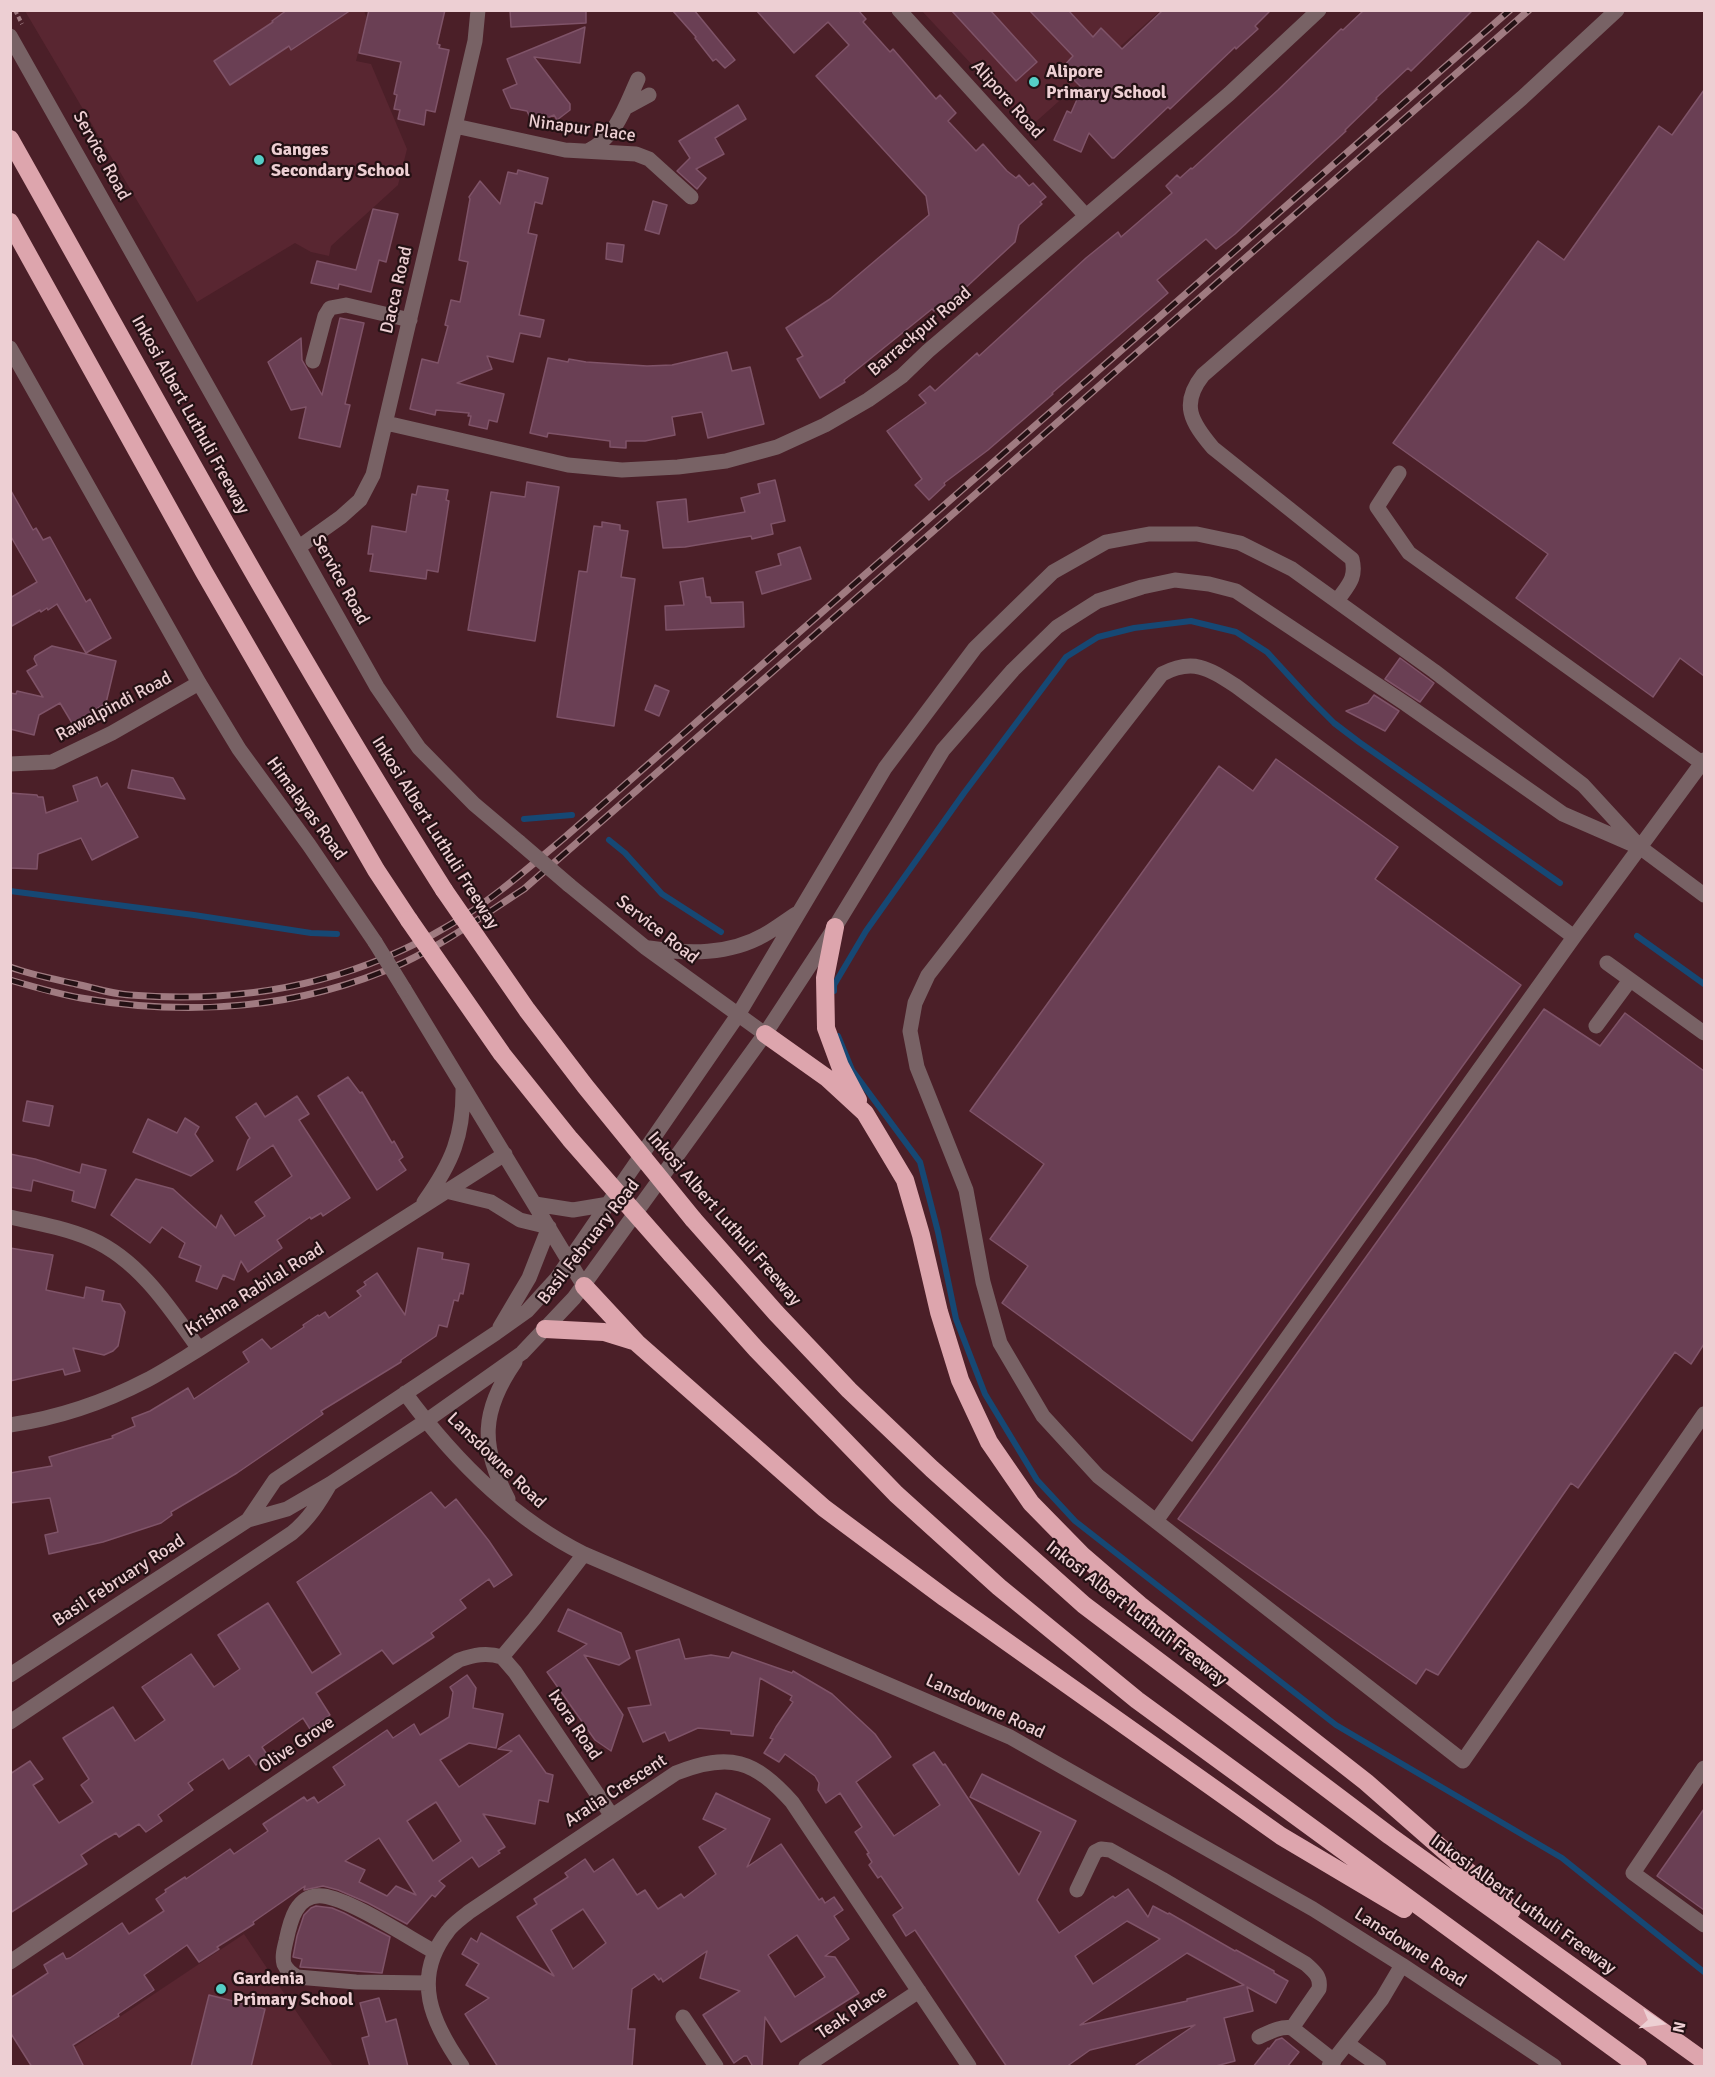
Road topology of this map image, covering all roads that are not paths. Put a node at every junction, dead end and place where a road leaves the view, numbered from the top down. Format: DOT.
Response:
graph roads {
  1 [pos="478,10"];
  2 [pos="899,10"];
  3 [pos="1319,10"];
  4 [pos="1617,10"];
  5 [pos="10,36"];
  6 [pos="638,79"];
  7 [pos="649,95"];
  8 [pos="625,108"];
  9 [pos="455,126"];
  10 [pos="10,139"];
  11 [pos="588,151"];
  12 [pos="691,197"];
  13 [pos="1086,216"];
  14 [pos="10,224"];
  15 [pos="410,320"];
  16 [pos="10,348"];
  17 [pos="313,361"];
  18 [pos="386,423"];
  19 [pos="1399,473"];
  20 [pos="299,547"];
  21 [pos="1337,601"];
  22 [pos="199,683"];
  23 [pos="1703,762"];
  24 [pos="10,764"];
  25 [pos="1641,848"];
  26 [pos="1704,896"];
  27 [pos="799,912"];
  28 [pos="835,927"];
  29 [pos="1574,937"];
  30 [pos="646,948"];
  31 [pos="1607,963"];
  32 [pos="1630,980"];
  33 [pos="738,1015"];
  34 [pos="1596,1026"];
  35 [pos="1704,1033"];
  36 [pos="765,1034"];
  37 [pos="463,1086"];
  38 [pos="865,1113"];
  39 [pos="505,1154"];
  40 [pos="446,1191"];
  41 [pos="535,1204"];
  42 [pos="609,1204"];
  43 [pos="420,1208"];
  44 [pos="10,1217"];
  45 [pos="549,1227"];
  46 [pos="569,1259"];
  47 [pos="584,1286"];
  48 [pos="545,1329"];
  49 [pos="496,1333"];
  50 [pos="637,1343"];
  51 [pos="199,1349"];
  52 [pos="522,1353"];
  53 [pos="405,1393"];
  54 [pos="1704,1414"];
  55 [pos="426,1421"];
  56 [pos="10,1425"];
  57 [pos="330,1484"];
  58 [pos="514,1509"];
  59 [pos="248,1520"];
  60 [pos="1156,1521"];
  61 [pos="584,1554"];
  62 [pos="501,1657"];
  63 [pos="10,1675"];
  64 [pos="10,1722"];
  65 [pos="1704,1768"];
  66 [pos="612,1816"];
  67 [pos="1077,1890"];
  68 [pos="1704,1925"];
  69 [pos="435,1952"];
  70 [pos="10,1962"];
  71 [pos="1494,1962"];
  72 [pos="1402,1965"];
  73 [pos="1589,1978"];
  74 [pos="429,1983"];
  75 [pos="919,1991"];
  76 [pos="682,2017"];
  77 [pos="1292,2028"];
  78 [pos="1260,2037"];
  79 [pos="1348,2044"];
  80 [pos="1704,2061"];
  81 [pos="1332,2064"];
  82 [pos="462,2067"];
  83 [pos="716,2067"];
  84 [pos="806,2067"];
  85 [pos="969,2067"];
  86 [pos="1379,2067"];
  87 [pos="1554,2067"];
  88 [pos="1638,2067"];
  1 -- 9 [label="street, Dacca Road"];
  2 -- 13 [label="street, Alipore Road"];
  3 -- 13 [label="street, Barrackpur Road"];
  4 -- 21 [label="street"];
  5 -- 20 [label="street, Service Road"];
  6 -- 8 [label="street"];
  7 -- 8 [label="street"];
  8 -- 11 [label="street"];
  9 -- 11 [label="street, Ninapur Place"];
  9 -- 15 [label="street, Dacca Road"];
  10 -- 73 [label="highway, Inkosi Albert Luthuli Freeway, bridge"];
  11 -- 12 [label="street, Ninapur Place"];
  13 -- 18 [label="street, Barrackpur Road"];
  14 -- 71 [label="highway, bridge"];
  15 -- 17 [label="street"];
  15 -- 18 [label="street, Dacca Road"];
  16 -- 22 [label="street, Himalayas Road"];
  18 -- 20 [label="street, Dacca Road"];
  19 -- 23 [label="street"];
  20 -- 30 [label="street, Service Road, bridge"];
  21 -- 25 [label="street, Basil February Road"];
  21 -- 27 [label="street, Basil February Road"];
  22 -- 24 [label="street, Rawalpindi Road"];
  22 -- 37 [label="street, Himalayas Road, bridge"];
  23 -- 25 [label="street"];
  25 -- 26 [label="street"];
  25 -- 28 [label="street, Basil February Road"];
  25 -- 29 [label="street"];
  27 -- 30 [label="street"];
  27 -- 33 [label="street, Basil February Road"];
  28 -- 36 [label="street, Basil February Road"];
  28 -- 38 [label="highway"];
  29 -- 60 [label="street"];
  29 -- 60 [label="street"];
  30 -- 33 [label="street, Service Road"];
  31 -- 32 [label="street"];
  32 -- 34 [label="street"];
  32 -- 35 [label="street"];
  33 -- 36 [label="street, Service Road"];
  33 -- 42 [label="street, Basil February Road"];
  36 -- 38 [label="highway"];
  36 -- 47 [label="street, Basil February Road"];
  37 -- 39 [label="street, Himalayas Road"];
  37 -- 43 [label="street"];
  38 -- 73 [label="highway"];
  39 -- 40 [label="street, Krishna Rabilal Road"];
  39 -- 41 [label="street, Himalayas Road"];
  40 -- 43 [label="street, Krishna Rabilal Road"];
  40 -- 45 [label="street"];
  41 -- 42 [label="street"];
  41 -- 45 [label="street, Himalayas Road"];
  42 -- 46 [label="street, Basil February Road"];
  43 -- 51 [label="street, Krishna Rabilal Road"];
  44 -- 51 [label="street"];
  45 -- 46 [label="street, Himalayas Road"];
  45 -- 49 [label="street"];
  46 -- 47 [label="street, Himalayas Road"];
  46 -- 49 [label="street, Basil February Road"];
  47 -- 48 [label="street, Basil February Road"];
  47 -- 50 [label="highway"];
  48 -- 50 [label="highway"];
  48 -- 52 [label="street, Basil February Road"];
  49 -- 53 [label="street, Basil February Road"];
  50 -- 71 [label="highway"];
  51 -- 56 [label="street, Krishna Rabilal Road"];
  52 -- 55 [label="street, Basil February Road"];
  52 -- 58 [label="street"];
  53 -- 55 [label="street, Lansdowne Road"];
  53 -- 59 [label="street, Basil February Road"];
  54 -- 60 [label="street"];
  55 -- 57 [label="street, Basil February Road"];
  55 -- 58 [label="street, Lansdowne Road"];
  57 -- 59 [label="street, Basil February Road"];
  57 -- 64 [label="street"];
  58 -- 61 [label="street, Lansdowne Road"];
  59 -- 63 [label="street, Basil February Road"];
  61 -- 62 [label="street"];
  61 -- 72 [label="street, Lansdowne Road"];
  62 -- 66 [label="street, Ixora Road"];
  62 -- 70 [label="street, Olive Grove"];
  65 -- 68 [label="street"];
  66 -- 69 [label="street, Aralia Crescent"];
  66 -- 75 [label="street, Aralia Crescent"];
  67 -- 77 [label="street"];
  69 -- 74 [label="street, Aralia Crescent"];
  69 -- 74 [label="street"];
  71 -- 88 [label="highway"];
  72 -- 79 [label="street"];
  72 -- 87 [label="street, Lansdowne Road"];
  73 -- 80 [label="highway, Inkosi Albert Luthuli Freeway"];
  74 -- 82 [label="street, Aralia Crescent"];
  75 -- 84 [label="street, Teak Place"];
  75 -- 85 [label="street, Aralia Crescent"];
  76 -- 83 [label="street"];
  77 -- 78 [label="street"];
  77 -- 81 [label="street"];
  79 -- 81 [label="street"];
  79 -- 86 [label="street"];
}
